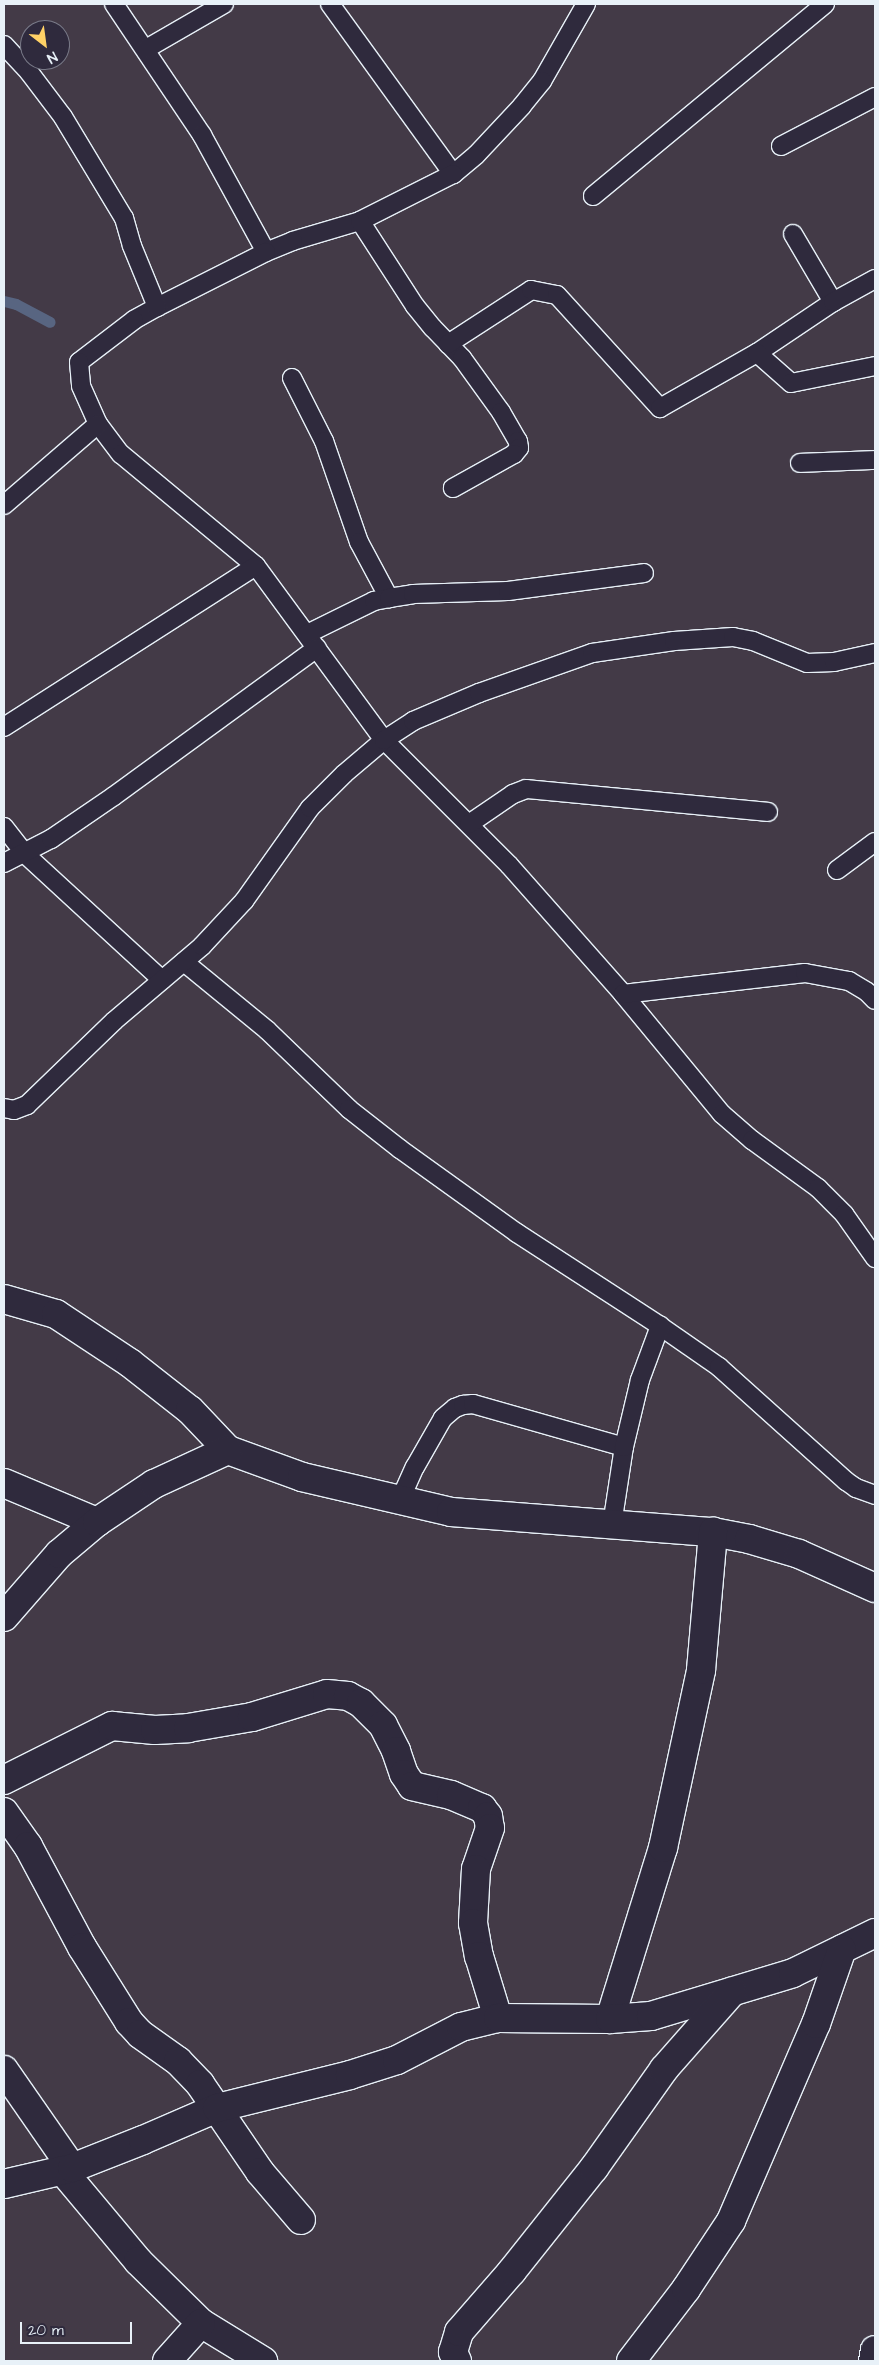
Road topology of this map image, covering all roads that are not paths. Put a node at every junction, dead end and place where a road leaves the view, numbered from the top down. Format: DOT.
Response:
graph roads {
  1 [pos="114,4"];
  2 [pos="224,4"];
  3 [pos="330,4"];
  4 [pos="586,4"];
  5 [pos="825,4"];
  6 [pos="146,49"];
  7 [pos="7,55"];
  8 [pos="875,97"];
  9 [pos="781,146"];
  10 [pos="453,174"];
  11 [pos="593,196"];
  12 [pos="360,222"];
  13 [pos="794,234"];
  14 [pos="266,252"];
  15 [pos="875,279"];
  16 [pos="833,302"];
  17 [pos="157,307"];
  18 [pos="448,344"];
  19 [pos="757,353"];
  20 [pos="875,366"];
  21 [pos="292,378"];
  22 [pos="98,424"];
  23 [pos="875,460"];
  24 [pos="800,463"];
  25 [pos="453,488"];
  26 [pos="4,505"];
  27 [pos="256,566"];
  28 [pos="644,573"];
  29 [pos="389,598"];
  30 [pos="312,641"];
  31 [pos="875,653"];
  32 [pos="4,727"];
  33 [pos="384,740"];
  34 [pos="768,812"];
  35 [pos="469,824"];
  36 [pos="4,827"];
  37 [pos="875,842"];
  38 [pos="25,854"];
  39 [pos="4,863"];
  40 [pos="837,870"];
  41 [pos="184,962"];
  42 [pos="162,980"];
  43 [pos="624,994"];
  44 [pos="875,1000"];
  45 [pos="4,1108"];
  46 [pos="875,1257"];
  47 [pos="4,1299"];
  48 [pos="660,1326"];
  49 [pos="624,1447"];
  50 [pos="228,1450"];
  51 [pos="4,1483"];
  52 [pos="875,1495"];
  53 [pos="400,1500"];
  54 [pos="97,1522"];
  55 [pos="612,1525"];
  56 [pos="713,1532"];
  57 [pos="875,1588"];
  58 [pos="4,1617"];
  59 [pos="4,1780"];
  60 [pos="4,1812"];
  61 [pos="875,1933"];
  62 [pos="842,1949"];
  63 [pos="732,1992"];
  64 [pos="498,2018"];
  65 [pos="610,2019"];
  66 [pos="4,2070"];
  67 [pos="217,2108"];
  68 [pos="67,2169"];
  69 [pos="4,2184"];
  70 [pos="301,2220"];
  71 [pos="200,2323"];
  72 [pos="875,2350"];
  73 [pos="167,2361"];
  74 [pos="263,2361"];
  75 [pos="456,2361"];
  76 [pos="631,2361"];
  77 [pos="873,2361"];
  1 -- 6 [label="lane"];
  2 -- 6 [label="lane"];
  3 -- 10 [label="lane"];
  4 -- 10 [label="lane"];
  5 -- 11 [label="lane"];
  6 -- 14 [label="lane"];
  7 -- 17 [label="lane"];
  8 -- 9 [label="lane"];
  10 -- 12 [label="lane"];
  12 -- 14 [label="lane"];
  12 -- 18 [label="lane"];
  13 -- 16 [label="lane"];
  14 -- 17 [label="lane"];
  15 -- 16 [label="lane"];
  16 -- 19 [label="lane"];
  17 -- 22 [label="lane"];
  18 -- 19 [label="lane"];
  18 -- 25 [label="lane"];
  19 -- 20 [label="lane"];
  21 -- 29 [label="lane"];
  22 -- 26 [label="lane"];
  22 -- 27 [label="lane"];
  23 -- 24 [label="lane"];
  27 -- 30 [label="lane"];
  27 -- 32 [label="lane"];
  28 -- 29 [label="lane"];
  29 -- 30 [label="lane"];
  30 -- 33 [label="lane"];
  30 -- 38 [label="lane"];
  31 -- 33 [label="lane"];
  33 -- 35 [label="lane"];
  33 -- 41 [label="lane"];
  34 -- 35 [label="lane"];
  35 -- 43 [label="lane"];
  36 -- 38 [label="lane"];
  37 -- 40 [label="lane"];
  38 -- 39 [label="lane"];
  38 -- 42 [label="lane"];
  41 -- 42 [label="lane"];
  41 -- 48 [label="lane"];
  42 -- 45 [label="lane"];
  43 -- 44 [label="lane"];
  43 -- 46 [label="lane"];
  47 -- 50 [label="street"];
  48 -- 49 [label="lane"];
  48 -- 52 [label="lane"];
  49 -- 53 [label="lane"];
  49 -- 55 [label="lane"];
  50 -- 53 [label="street"];
  50 -- 54 [label="street"];
  51 -- 54 [label="street"];
  53 -- 55 [label="street"];
  54 -- 58 [label="street"];
  55 -- 56 [label="street"];
  56 -- 57 [label="street"];
  56 -- 65 [label="street"];
  59 -- 64 [label="street"];
  60 -- 67 [label="street"];
  61 -- 62 [label="street"];
  62 -- 63 [label="street"];
  62 -- 76 [label="street"];
  63 -- 65 [label="street"];
  63 -- 75 [label="street"];
  64 -- 65 [label="street"];
  64 -- 67 [label="street"];
  66 -- 68 [label="street"];
  67 -- 68 [label="street"];
  67 -- 70 [label="street"];
  68 -- 69 [label="street"];
  68 -- 71 [label="street"];
  71 -- 73 [label="street"];
  71 -- 74 [label="street"];
  72 -- 77 [label="street"];
}
